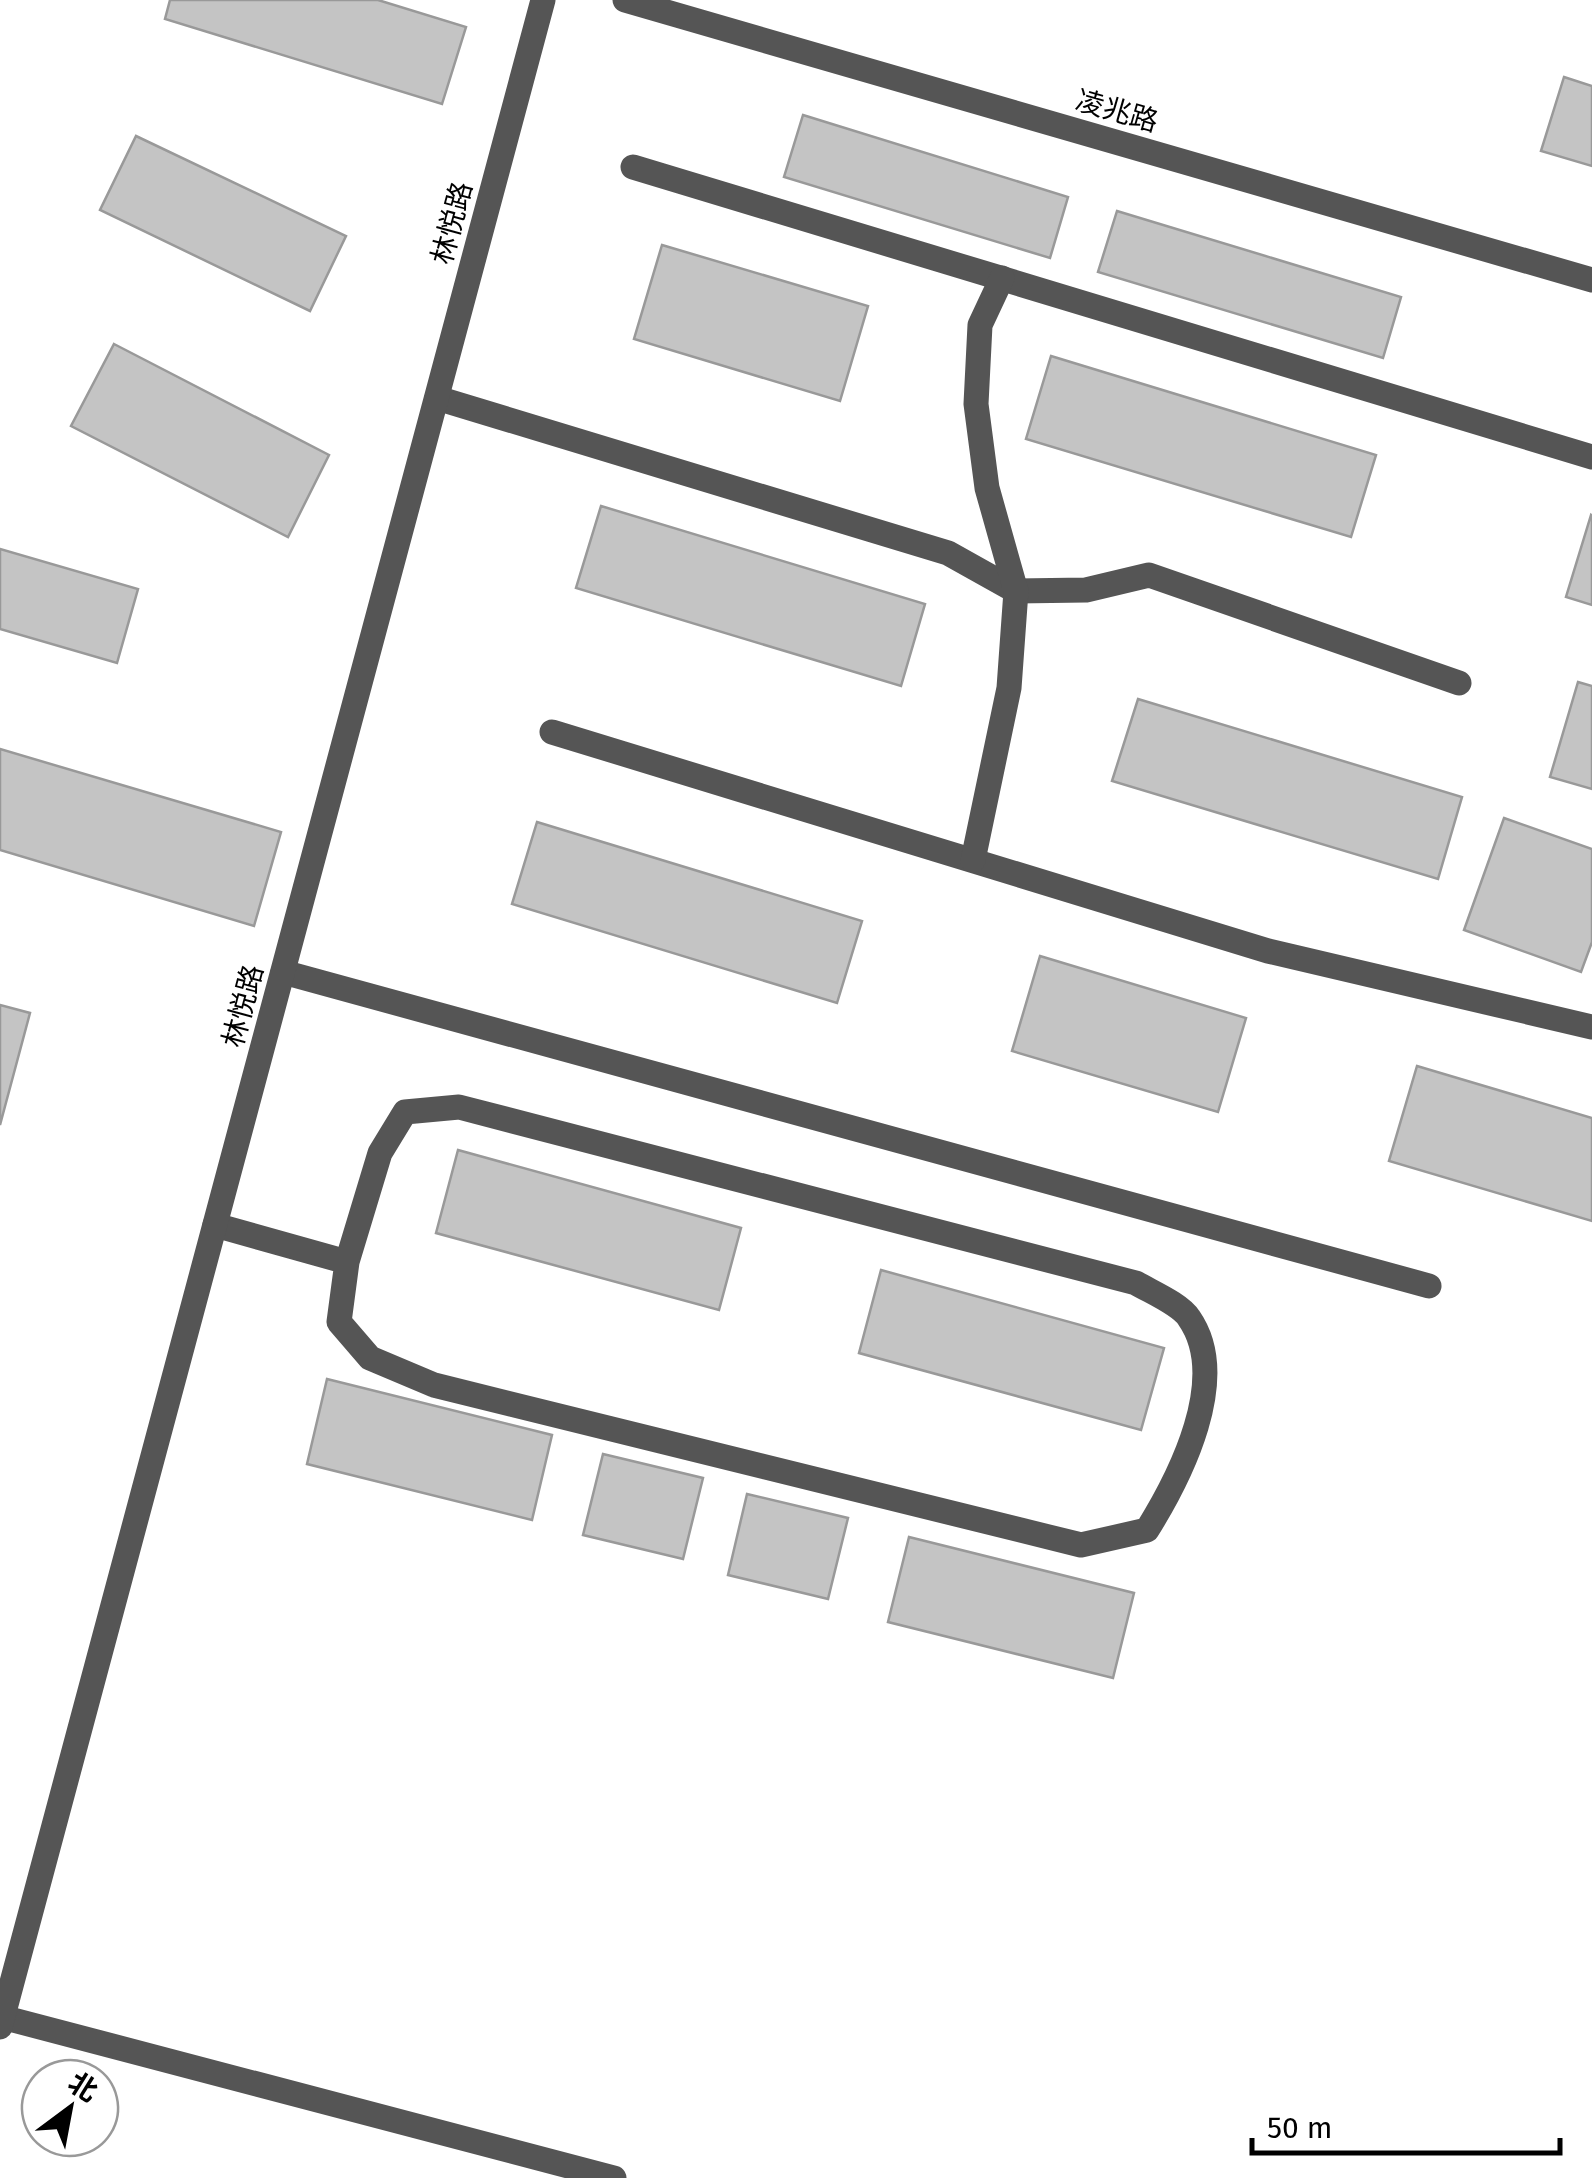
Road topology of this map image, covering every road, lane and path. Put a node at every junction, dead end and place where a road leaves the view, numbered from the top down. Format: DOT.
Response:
graph roads {
  1 [pos="544,0"];
  2 [pos="625,0"];
  3 [pos="634,167"];
  4 [pos="1002,278"];
  5 [pos="1592,280"];
  6 [pos="436,398"];
  7 [pos="1592,457"];
  8 [pos="1016,591"];
  9 [pos="1459,682"];
  10 [pos="552,732"];
  11 [pos="973,860"];
  12 [pos="283,972"];
  13 [pos="1592,1026"];
  14 [pos="215,1225"];
  15 [pos="347,1262"];
  16 [pos="1429,1286"];
  17 [pos="1,2022"];
  18 [pos="614,2178"];
  1 -- 6 [label="street, 林悦路"];
  2 -- 5 [label="street, 凌兆路"];
  3 -- 4 [label="street"];
  4 -- 7 [label="street"];
  4 -- 8 [label="street"];
  6 -- 8 [label="street"];
  6 -- 12 [label="street, 林悦路"];
  8 -- 9 [label="street"];
  8 -- 11 [label="street"];
  10 -- 11 [label="street"];
  11 -- 13 [label="street"];
  12 -- 14 [label="street, 林悦路"];
  12 -- 16 [label="street"];
  14 -- 15 [label="street"];
  14 -- 17 [label="street, 林悦路"];
  15 -- 15 [label="street"];
  17 -- 18 [label="street"];
}
